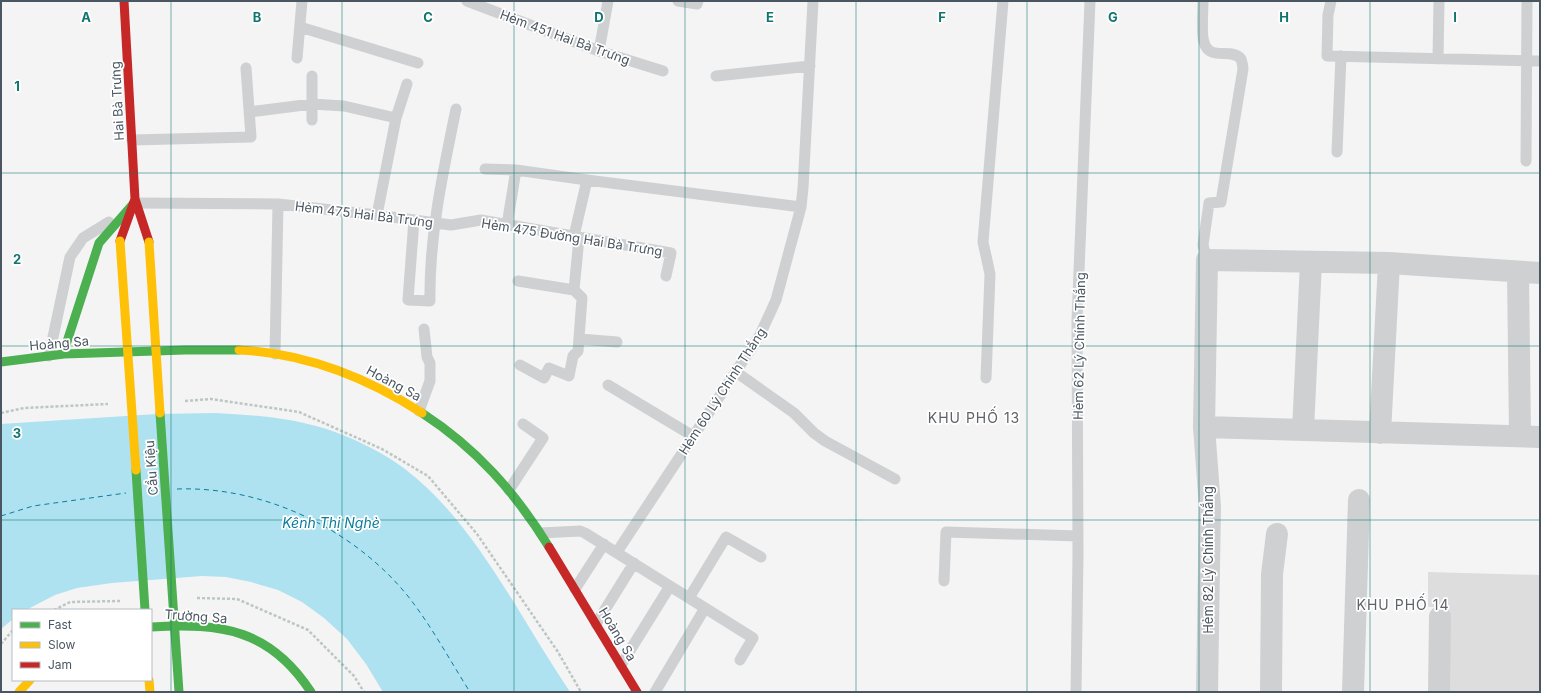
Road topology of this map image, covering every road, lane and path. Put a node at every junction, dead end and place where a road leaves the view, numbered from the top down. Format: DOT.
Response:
graph roads {
  1 [pos="124,1"];
  2 [pos="302,1"];
  3 [pos="467,1"];
  4 [pos="608,1"];
  5 [pos="678,1"];
  6 [pos="698,1"];
  7 [pos="813,1"];
  8 [pos="1003,1"];
  9 [pos="1090,1"];
  10 [pos="1203,1"];
  11 [pos="1331,1"];
  12 [pos="1439,1"];
  13 [pos="1527,1"];
  14 [pos="300,27"];
  15 [pos="600,51"];
  16 [pos="1341,56"];
  17 [pos="297,58"];
  18 [pos="1438,59"];
  19 [pos="1526,61"];
  20 [pos="1540,61"];
  21 [pos="418,63"];
  22 [pos="810,66"];
  23 [pos="246,68"];
  24 [pos="663,71"];
  25 [pos="312,76"];
  26 [pos="716,76"];
  27 [pos="407,84"];
  28 [pos="312,104"];
  29 [pos="456,108"];
  30 [pos="249,112"];
  31 [pos="396,118"];
  32 [pos="312,120"];
  33 [pos="132,140"];
  34 [pos="1337,152"];
  35 [pos="1526,161"];
  36 [pos="485,169"];
  37 [pos="516,170"];
  38 [pos="587,180"];
  39 [pos="135,202"];
  40 [pos="278,204"];
  41 [pos="801,207"];
  42 [pos="125,212"];
  43 [pos="377,215"];
  44 [pos="414,220"];
  45 [pos="436,223"];
  46 [pos="451,225"];
  47 [pos="507,225"];
  48 [pos="577,237"];
  49 [pos="120,241"];
  50 [pos="149,242"];
  51 [pos="1207,260"];
  52 [pos="1311,262"];
  53 [pos="1388,263"];
  54 [pos="1518,273"];
  55 [pos="1540,273"];
  56 [pos="666,276"];
  57 [pos="518,282"];
  58 [pos="574,290"];
  59 [pos="424,329"];
  60 [pos="580,339"];
  61 [pos="617,342"];
  62 [pos="62,354"];
  63 [pos="275,354"];
  64 [pos="48,356"];
  65 [pos="1,362"];
  66 [pos="520,365"];
  67 [pos="736,372"];
  68 [pos="986,378"];
  69 [pos="608,385"];
  70 [pos="180,401"];
  71 [pos="110,404"];
  72 [pos="419,411"];
  73 [pos="1,413"];
  74 [pos="523,424"];
  75 [pos="1204,427"];
  76 [pos="1303,430"];
  77 [pos="1380,433"];
  78 [pos="694,436"];
  79 [pos="1530,436"];
  80 [pos="895,479"];
  81 [pos="509,490"];
  82 [pos="1359,500"];
  83 [pos="541,533"];
  84 [pos="1277,534"];
  85 [pos="1078,536"];
  86 [pos="604,544"];
  87 [pos="617,552"];
  88 [pos="761,558"];
  89 [pos="634,563"];
  90 [pos="944,581"];
  91 [pos="670,586"];
  92 [pos="575,589"];
  93 [pos="689,598"];
  94 [pos="705,608"];
  95 [pos="145,609"];
  96 [pos="1440,617"];
  97 [pos="596,624"];
  98 [pos="152,627"];
  99 [pos="12,631"];
  100 [pos="1,644"];
  101 [pos="740,660"];
  102 [pos="621,665"];
  103 [pos="29,681"];
  104 [pos="149,681"];
  105 [pos="19,692"];
  106 [pos="150,692"];
  107 [pos="179,692"];
  108 [pos="311,692"];
  109 [pos="581,692"];
  110 [pos="637,692"];
  111 [pos="655,692"];
  112 [pos="1076,692"];
  113 [pos="1207,692"];
  114 [pos="1271,692"];
  115 [pos="1353,692"];
  116 [pos="1439,692"];
  1 -- 33 [label="street, Hai Bà Trưng"];
  2 -- 14 [label="lane"];
  3 -- 15 [label="lane, Hẻm 451 Hai Bà Trưng"];
  4 -- 15 [label="lane"];
  5 -- 6 [label="lane"];
  7 -- 22 [label="lane, Hẻm 60 Lý Chính Thắng"];
  8 -- 68 [label="lane"];
  9 -- 85 [label="lane, Hẻm 62 Lý Chính Thắng"];
  10 -- 51 [label="lane"];
  11 -- 16 [label="lane"];
  12 -- 18 [label="lane"];
  13 -- 19 [label="lane"];
  14 -- 17 [label="lane"];
  14 -- 21 [label="lane"];
  15 -- 24 [label="lane, Hẻm 451 Hai Bà Trưng"];
  16 -- 18 [label="lane"];
  16 -- 34 [label="lane"];
  18 -- 19 [label="lane"];
  19 -- 20 [label="lane"];
  19 -- 35 [label="lane"];
  22 -- 26 [label="lane"];
  22 -- 41 [label="lane, Hẻm 60 Lý Chính Thắng"];
  23 -- 30 [label="lane"];
  25 -- 28 [label="lane"];
  27 -- 31 [label="lane"];
  28 -- 30 [label="lane"];
  28 -- 31 [label="lane"];
  28 -- 32 [label="lane"];
  29 -- 45 [label="lane"];
  30 -- 33 [label="lane"];
  31 -- 43 [label="lane"];
  33 -- 39 [label="street, Hai Bà Trưng"];
  36 -- 37 [label="lane"];
  37 -- 38 [label="lane"];
  37 -- 47 [label="lane"];
  38 -- 41 [label="lane"];
  38 -- 48 [label="lane"];
  39 -- 40 [label="lane, Hẻm 475 Hai Bà Trưng"];
  39 -- 42 [label="street"];
  39 -- 49 [label="street, Hai Bà Trưng"];
  39 -- 50 [label="street, Hai Bà Trưng"];
  40 -- 43 [label="lane, Hẻm 475 Hai Bà Trưng"];
  40 -- 63 [label="lane, Hẻm 475 Hai Bà Trưng"];
  41 -- 67 [label="lane, Hẻm 60 Lý Chính Thắng"];
  42 -- 62 [label="street"];
  42 -- 64 [label="lane"];
  43 -- 44 [label="lane, Hẻm 475 Hai Bà Trưng"];
  44 -- 45 [label="lane, Hẻm 475 Hai Bà Trưng"];
  44 -- 45 [label="lane"];
  45 -- 46 [label="lane, Hẻm 475 Hai Bà Trưng"];
  46 -- 47 [label="lane, Hẻm 475 Đường Hai Bà Trưng"];
  47 -- 48 [label="lane, Hẻm 475 Đường Hai Bà Trưng"];
  48 -- 56 [label="lane, Hẻm 475 Đường Hai Bà Trưng"];
  48 -- 58 [label="lane"];
  49 -- 95 [label="street, Cầu Kiệu, bridge"];
  50 -- 107 [label="street, Cầu Kiệu, bridge"];
  51 -- 52 [label="street"];
  51 -- 75 [label="street, Hẻm 82 Lý Chính Thắng"];
  52 -- 53 [label="street"];
  52 -- 76 [label="street"];
  53 -- 54 [label="street"];
  53 -- 77 [label="street"];
  54 -- 55 [label="street"];
  54 -- 79 [label="street"];
  57 -- 58 [label="lane"];
  58 -- 60 [label="lane"];
  59 -- 72 [label="lane"];
  60 -- 61 [label="lane"];
  60 -- 66 [label="lane"];
  62 -- 63 [label="street, Hoàng Sa"];
  62 -- 64 [label="street, Hoàng Sa"];
  63 -- 72 [label="street, Hoàng Sa"];
  64 -- 65 [label="street, Hoàng Sa"];
  67 -- 78 [label="lane, Hẻm 60 Lý Chính Thắng"];
  67 -- 80 [label="lane"];
  69 -- 78 [label="lane"];
  70 -- 109 [label="path"];
  71 -- 73 [label="path"];
  72 -- 81 [label="street, Hoàng Sa"];
  74 -- 81 [label="lane"];
  75 -- 76 [label="street"];
  75 -- 113 [label="street, Hẻm 82 Lý Chính Thắng"];
  76 -- 77 [label="street"];
  77 -- 79 [label="street"];
  78 -- 87 [label="lane, Hẻm 60 Lý Chính Thắng"];
  81 -- 83 [label="street, Hoàng Sa"];
  82 -- 115 [label="street"];
  83 -- 86 [label="lane"];
  83 -- 92 [label="street, Hoàng Sa"];
  84 -- 114 [label="street"];
  85 -- 90 [label="lane"];
  85 -- 112 [label="lane, Hẻm 62 Lý Chính Thắng"];
  86 -- 87 [label="lane"];
  86 -- 92 [label="lane"];
  87 -- 89 [label="lane"];
  88 -- 93 [label="lane"];
  89 -- 91 [label="lane"];
  89 -- 97 [label="lane"];
  91 -- 93 [label="lane"];
  91 -- 102 [label="lane"];
  92 -- 97 [label="street, Hoàng Sa"];
  93 -- 94 [label="lane"];
  94 -- 101 [label="lane"];
  94 -- 111 [label="lane"];
  96 -- 116 [label="street"];
  97 -- 102 [label="street, Hoàng Sa"];
  98 -- 108 [label="street, Trường Sa"];
  99 -- 100 [label="path"];
  102 -- 110 [label="street, Hoàng Sa"];
  103 -- 105 [label="street"];
  104 -- 106 [label="street"];
}
